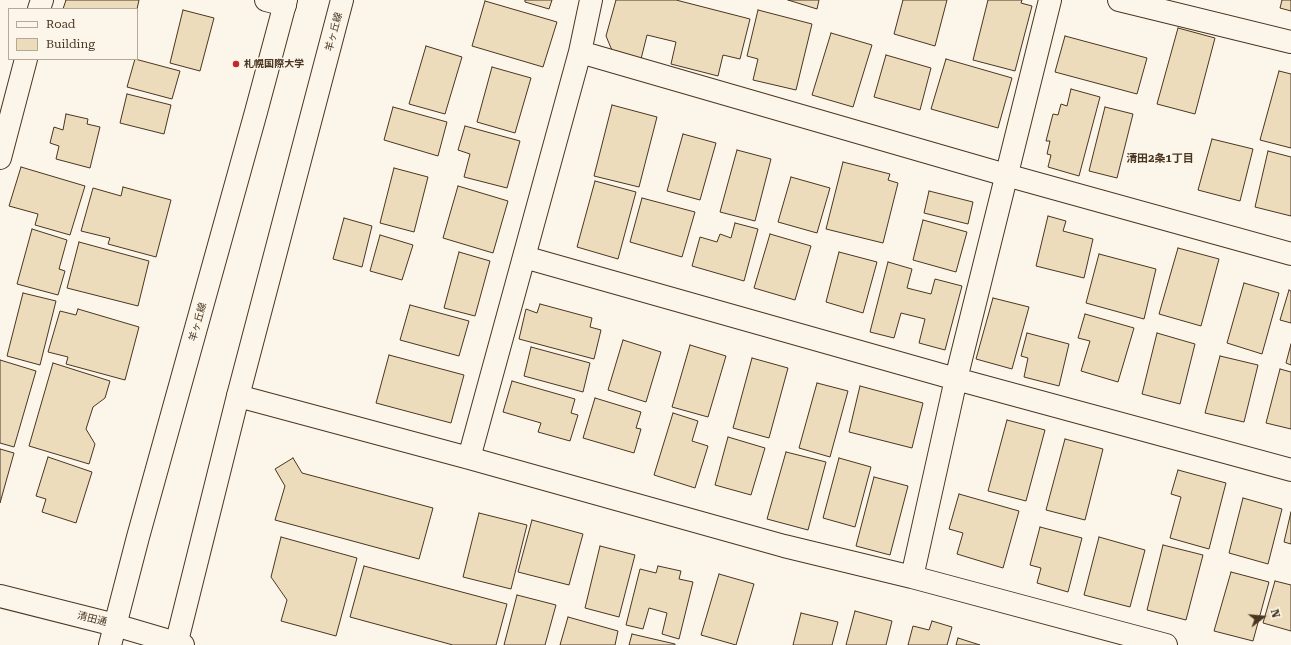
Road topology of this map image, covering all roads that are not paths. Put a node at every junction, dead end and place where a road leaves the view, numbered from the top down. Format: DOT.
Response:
graph roads {
  1 [pos="342,0"];
  2 [pos="591,0"];
  3 [pos="1050,0"];
  4 [pos="1119,0"];
  5 [pos="279,2"];
  6 [pos="1291,42"];
  7 [pos="580,52"];
  8 [pos="26,60"];
  9 [pos="2,145"];
  10 [pos="1006,175"];
  11 [pos="1291,254"];
  12 [pos="524,257"];
  13 [pos="956,379"];
  14 [pos="238,396"];
  15 [pos="469,458"];
  16 [pos="1291,470"];
  17 [pos="912,577"];
  18 [pos="0,596"];
  19 [pos="113,635"];
  20 [pos="178,644"];
  21 [pos="1166,645"];
  1 -- 14 [label="street, 羊ヶ丘線"];
  2 -- 7 [label="street"];
  3 -- 10 [label="street"];
  4 -- 6 [label="street"];
  5 -- 19 [label="street, 羊ヶ丘線"];
  7 -- 10 [label="street"];
  7 -- 12 [label="street"];
  8 -- 9 [label="street"];
  10 -- 11 [label="street"];
  10 -- 13 [label="street"];
  12 -- 13 [label="street"];
  12 -- 15 [label="street"];
  13 -- 16 [label="street"];
  13 -- 17 [label="street"];
  14 -- 15 [label="street"];
  14 -- 20 [label="street, 羊ヶ丘線"];
  15 -- 17 [label="street"];
  17 -- 21 [label="street"];
  18 -- 19 [label="street, 清田通"];
  19 -- 20 [label="street, 清田通"];
}
